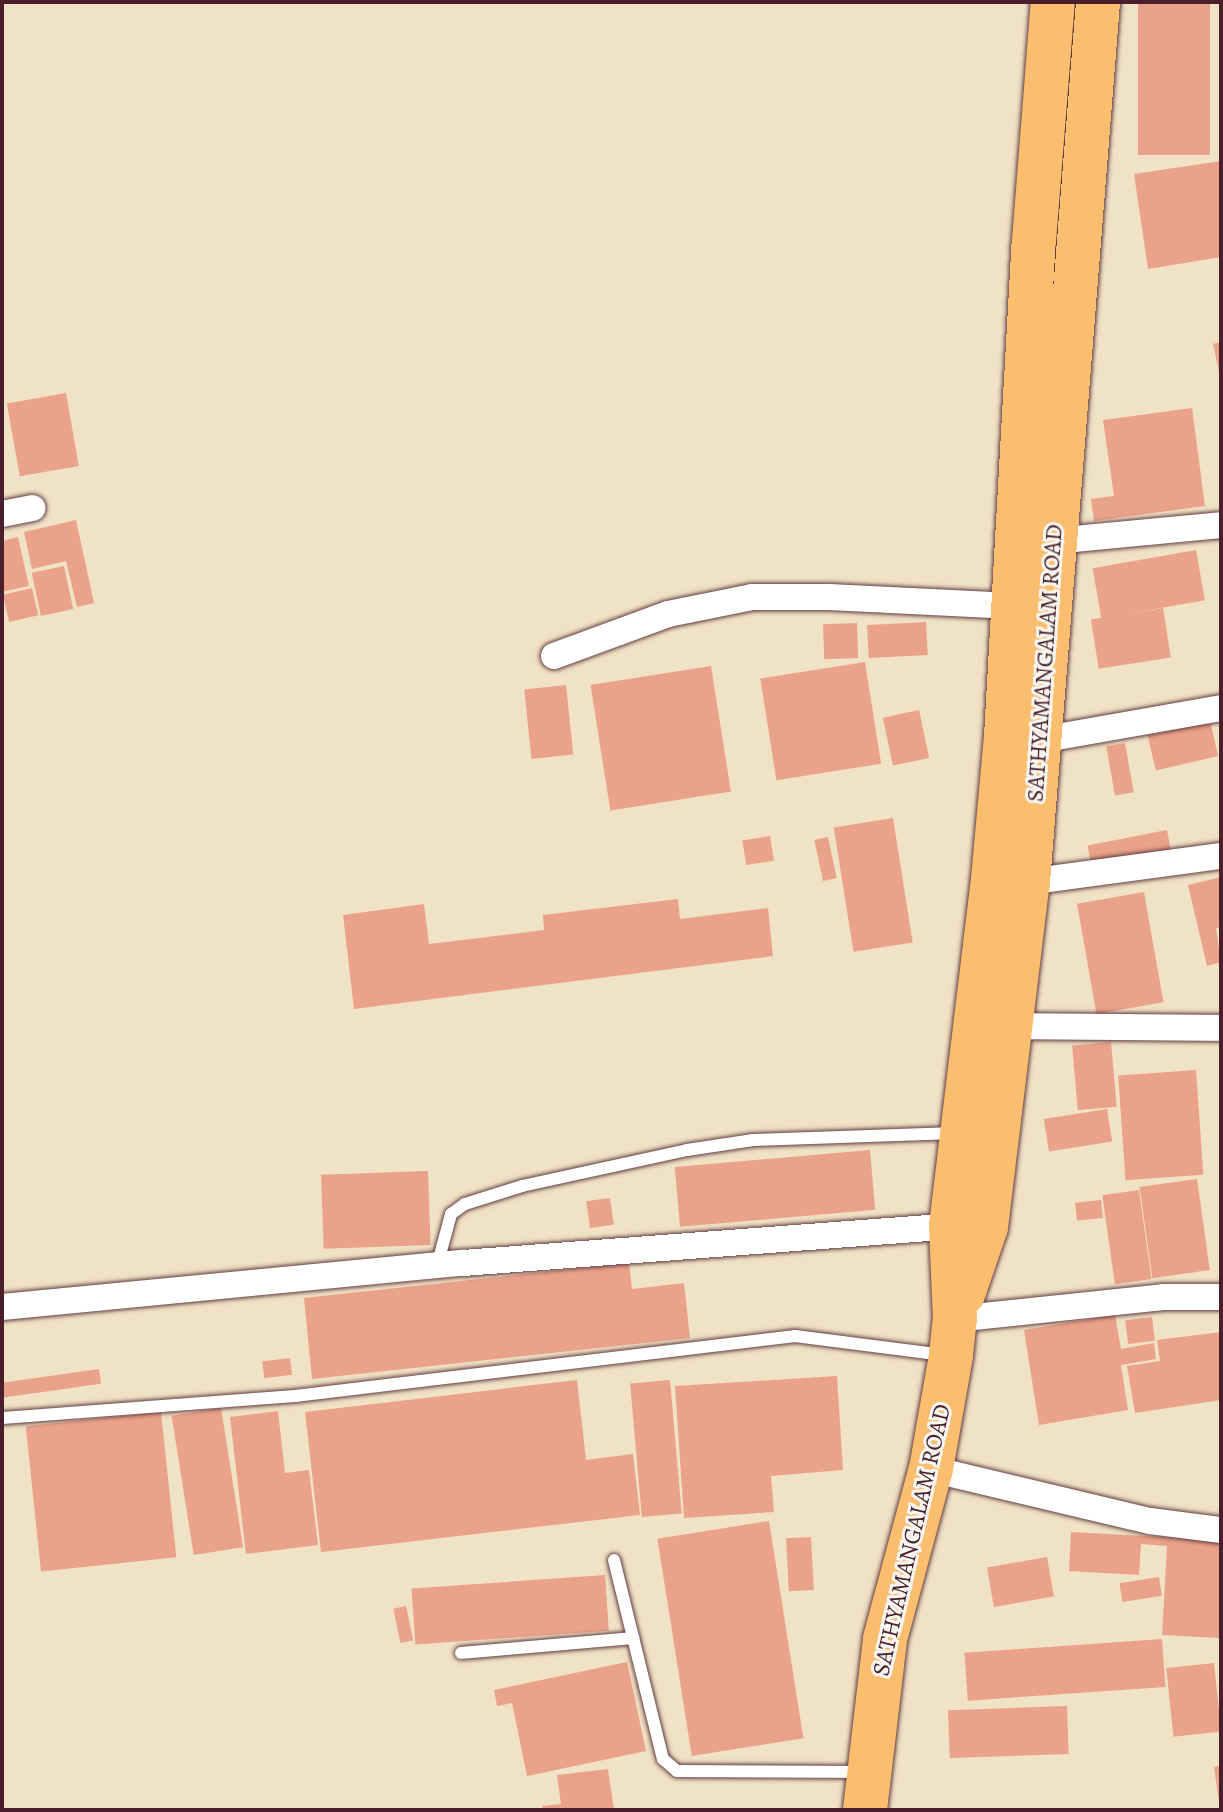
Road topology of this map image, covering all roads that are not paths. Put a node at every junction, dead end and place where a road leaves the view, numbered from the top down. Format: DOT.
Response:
graph roads {
  1 [pos="1053,2"];
  2 [pos="1098,2"];
  3 [pos="32,508"];
  4 [pos="2,514"];
  5 [pos="1221,525"];
  6 [pos="1036,542"];
  7 [pos="1013,606"];
  8 [pos="554,656"];
  9 [pos="1221,708"];
  10 [pos="1040,740"];
  11 [pos="1221,856"];
  12 [pos="1028,882"];
  13 [pos="1011,1026"];
  14 [pos="1221,1028"];
  15 [pos="963,1133"];
  16 [pos="951,1226"];
  17 [pos="437,1266"];
  18 [pos="1221,1297"];
  19 [pos="2,1307"];
  20 [pos="953,1337"];
  21 [pos="2,1418"];
  22 [pos="931,1469"];
  23 [pos="1221,1530"];
  24 [pos="614,1560"];
  25 [pos="633,1638"];
  26 [pos="461,1653"];
  27 [pos="867,1791"];
  1 -- 6 [label="highway, SATHYAMANGALAM ROAD"];
  2 -- 6 [label="highway, SATHYAMANGALAM ROAD"];
  3 -- 4 [label="street"];
  5 -- 6 [label="street"];
  6 -- 7 [label="highway, SATHYAMANGALAM ROAD"];
  6 -- 10 [label="highway, SATHYAMANGALAM ROAD"];
  7 -- 8 [label="street"];
  7 -- 15 [label="highway, SATHYAMANGALAM ROAD"];
  9 -- 10 [label="street"];
  10 -- 12 [label="highway, SATHYAMANGALAM ROAD"];
  11 -- 12 [label="street"];
  12 -- 13 [label="highway, SATHYAMANGALAM ROAD"];
  13 -- 14 [label="street"];
  13 -- 20 [label="highway, SATHYAMANGALAM ROAD"];
  15 -- 16 [label="highway, SATHYAMANGALAM ROAD"];
  15 -- 17 [label="lane"];
  16 -- 17 [label="street"];
  16 -- 20 [label="highway, SATHYAMANGALAM ROAD"];
  17 -- 19 [label="street"];
  18 -- 20 [label="street"];
  20 -- 21 [label="lane"];
  20 -- 22 [label="highway, SATHYAMANGALAM ROAD"];
  22 -- 23 [label="street"];
  22 -- 27 [label="highway, SATHYAMANGALAM ROAD"];
  24 -- 25 [label="lane"];
  25 -- 26 [label="lane"];
  25 -- 27 [label="lane"];
}
